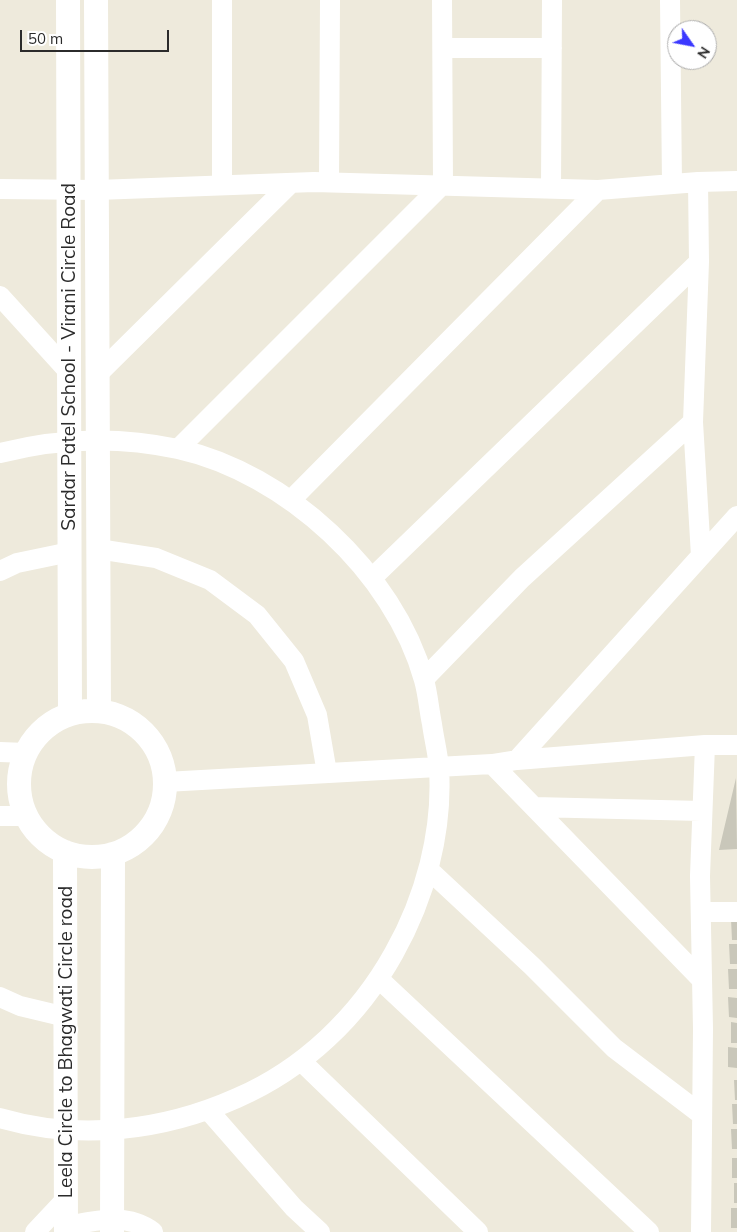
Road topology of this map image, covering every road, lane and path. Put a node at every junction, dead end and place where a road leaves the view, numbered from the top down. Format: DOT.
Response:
graph roads {
  1 [pos="68,0"];
  2 [pos="96,0"];
  3 [pos="222,0"];
  4 [pos="330,0"];
  5 [pos="442,0"];
  6 [pos="552,0"];
  7 [pos="670,0"];
  8 [pos="443,48"];
  9 [pos="552,48"];
  10 [pos="737,181"];
  11 [pos="329,182"];
  12 [pos="698,182"];
  13 [pos="291,183"];
  14 [pos="443,184"];
  15 [pos="672,184"];
  16 [pos="222,186"];
  17 [pos="551,188"];
  18 [pos="0,189"];
  19 [pos="68,190"];
  20 [pos="96,190"];
  21 [pos="598,190"];
  22 [pos="699,262"];
  23 [pos="0,296"];
  24 [pos="69,372"];
  25 [pos="98,374"];
  26 [pos="693,422"];
  27 [pos="98,439"];
  28 [pos="69,440"];
  29 [pos="178,449"];
  30 [pos="0,453"];
  31 [pos="291,500"];
  32 [pos="737,516"];
  33 [pos="98,550"];
  34 [pos="70,552"];
  35 [pos="701,556"];
  36 [pos="0,571"];
  37 [pos="372,578"];
  38 [pos="424,679"];
  39 [pos="99,710"];
  40 [pos="70,714"];
  41 [pos="705,745"];
  42 [pos="737,745"];
  43 [pos="0,752"];
  44 [pos="26,753"];
  45 [pos="517,760"];
  46 [pos="492,764"];
  47 [pos="439,768"];
  48 [pos="327,773"];
  49 [pos="165,782"];
  50 [pos="534,807"];
  51 [pos="702,811"];
  52 [pos="0,816"];
  53 [pos="26,816"];
  54 [pos="65,852"];
  55 [pos="113,854"];
  56 [pos="429,870"];
  57 [pos="701,912"];
  58 [pos="737,912"];
  59 [pos="379,979"];
  60 [pos="702,980"];
  61 [pos="0,997"];
  62 [pos="66,1017"];
  63 [pos="301,1061"];
  64 [pos="209,1111"];
  65 [pos="702,1115"];
  66 [pos="1,1120"];
  67 [pos="66,1131"];
  68 [pos="112,1131"];
  69 [pos="66,1200"];
  70 [pos="112,1225"];
  71 [pos="66,1229"];
  72 [pos="36,1232"];
  73 [pos="153,1232"];
  74 [pos="320,1232"];
  75 [pos="478,1232"];
  76 [pos="649,1232"];
  77 [pos="701,1232"];
  1 -- 19 [label="street, Sardar Patel School - Virani Circle Road"];
  2 -- 20 [label="street"];
  3 -- 16 [label="street"];
  4 -- 11 [label="street"];
  5 -- 8 [label="street"];
  6 -- 9 [label="street"];
  7 -- 15 [label="street"];
  8 -- 9 [label="street"];
  8 -- 14 [label="street"];
  9 -- 17 [label="street"];
  10 -- 12 [label="street"];
  11 -- 13 [label="street"];
  11 -- 14 [label="street"];
  12 -- 15 [label="street"];
  12 -- 22 [label="street"];
  13 -- 16 [label="street"];
  13 -- 25 [label="street"];
  14 -- 17 [label="street"];
  14 -- 29 [label="street"];
  15 -- 21 [label="street"];
  16 -- 20 [label="street"];
  17 -- 21 [label="street"];
  18 -- 19 [label="street"];
  19 -- 20 [label="street"];
  19 -- 24 [label="street, Sardar Patel School - Virani Circle Road"];
  20 -- 25 [label="street"];
  21 -- 31 [label="street"];
  22 -- 26 [label="street"];
  22 -- 37 [label="street"];
  23 -- 24 [label="street"];
  24 -- 28 [label="street, Sardar Patel School - Virani Circle Road"];
  25 -- 27 [label="street"];
  26 -- 35 [label="street"];
  26 -- 38 [label="street"];
  27 -- 28 [label="street"];
  27 -- 29 [label="street"];
  27 -- 33 [label="street"];
  28 -- 30 [label="street"];
  28 -- 34 [label="street, Sardar Patel School - Virani Circle Road"];
  29 -- 31 [label="street"];
  31 -- 37 [label="street"];
  32 -- 35 [label="street"];
  33 -- 39 [label="street"];
  33 -- 48 [label="street"];
  34 -- 36 [label="street"];
  34 -- 40 [label="street, Sardar Patel School - Virani Circle Road"];
  35 -- 45 [label="street"];
  37 -- 38 [label="street"];
  38 -- 47 [label="street"];
  39 -- 40 [label="street"];
  39 -- 49 [label="street"];
  40 -- 44 [label="street"];
  41 -- 42 [label="street"];
  41 -- 45 [label="street"];
  41 -- 51 [label="street"];
  43 -- 44 [label="street"];
  44 -- 53 [label="street"];
  45 -- 46 [label="street"];
  46 -- 47 [label="street"];
  46 -- 50 [label="street"];
  47 -- 48 [label="street"];
  47 -- 56 [label="street"];
  48 -- 49 [label="street"];
  49 -- 55 [label="street"];
  50 -- 51 [label="street"];
  50 -- 60 [label="street"];
  51 -- 57 [label="street"];
  52 -- 53 [label="street"];
  53 -- 54 [label="street"];
  54 -- 55 [label="street"];
  54 -- 62 [label="street, Leela Circle to Bhagwati Circle road"];
  55 -- 68 [label="street"];
  56 -- 59 [label="street"];
  56 -- 65 [label="street"];
  57 -- 58 [label="street"];
  57 -- 60 [label="street"];
  59 -- 63 [label="street"];
  59 -- 76 [label="street"];
  60 -- 65 [label="street"];
  61 -- 62 [label="street"];
  62 -- 67 [label="street, Leela Circle to Bhagwati Circle road"];
  63 -- 64 [label="street"];
  63 -- 75 [label="street"];
  64 -- 68 [label="street"];
  64 -- 74 [label="street"];
  65 -- 77 [label="street"];
  66 -- 67 [label="street"];
  67 -- 68 [label="street"];
  67 -- 69 [label="street, Leela Circle to Bhagwati Circle road"];
  68 -- 70 [label="street"];
  69 -- 71 [label="street, Leela Circle to Bhagwati Circle road"];
  69 -- 72 [label="street"];
  70 -- 71 [label="street"];
  70 -- 73 [label="street"];
}
